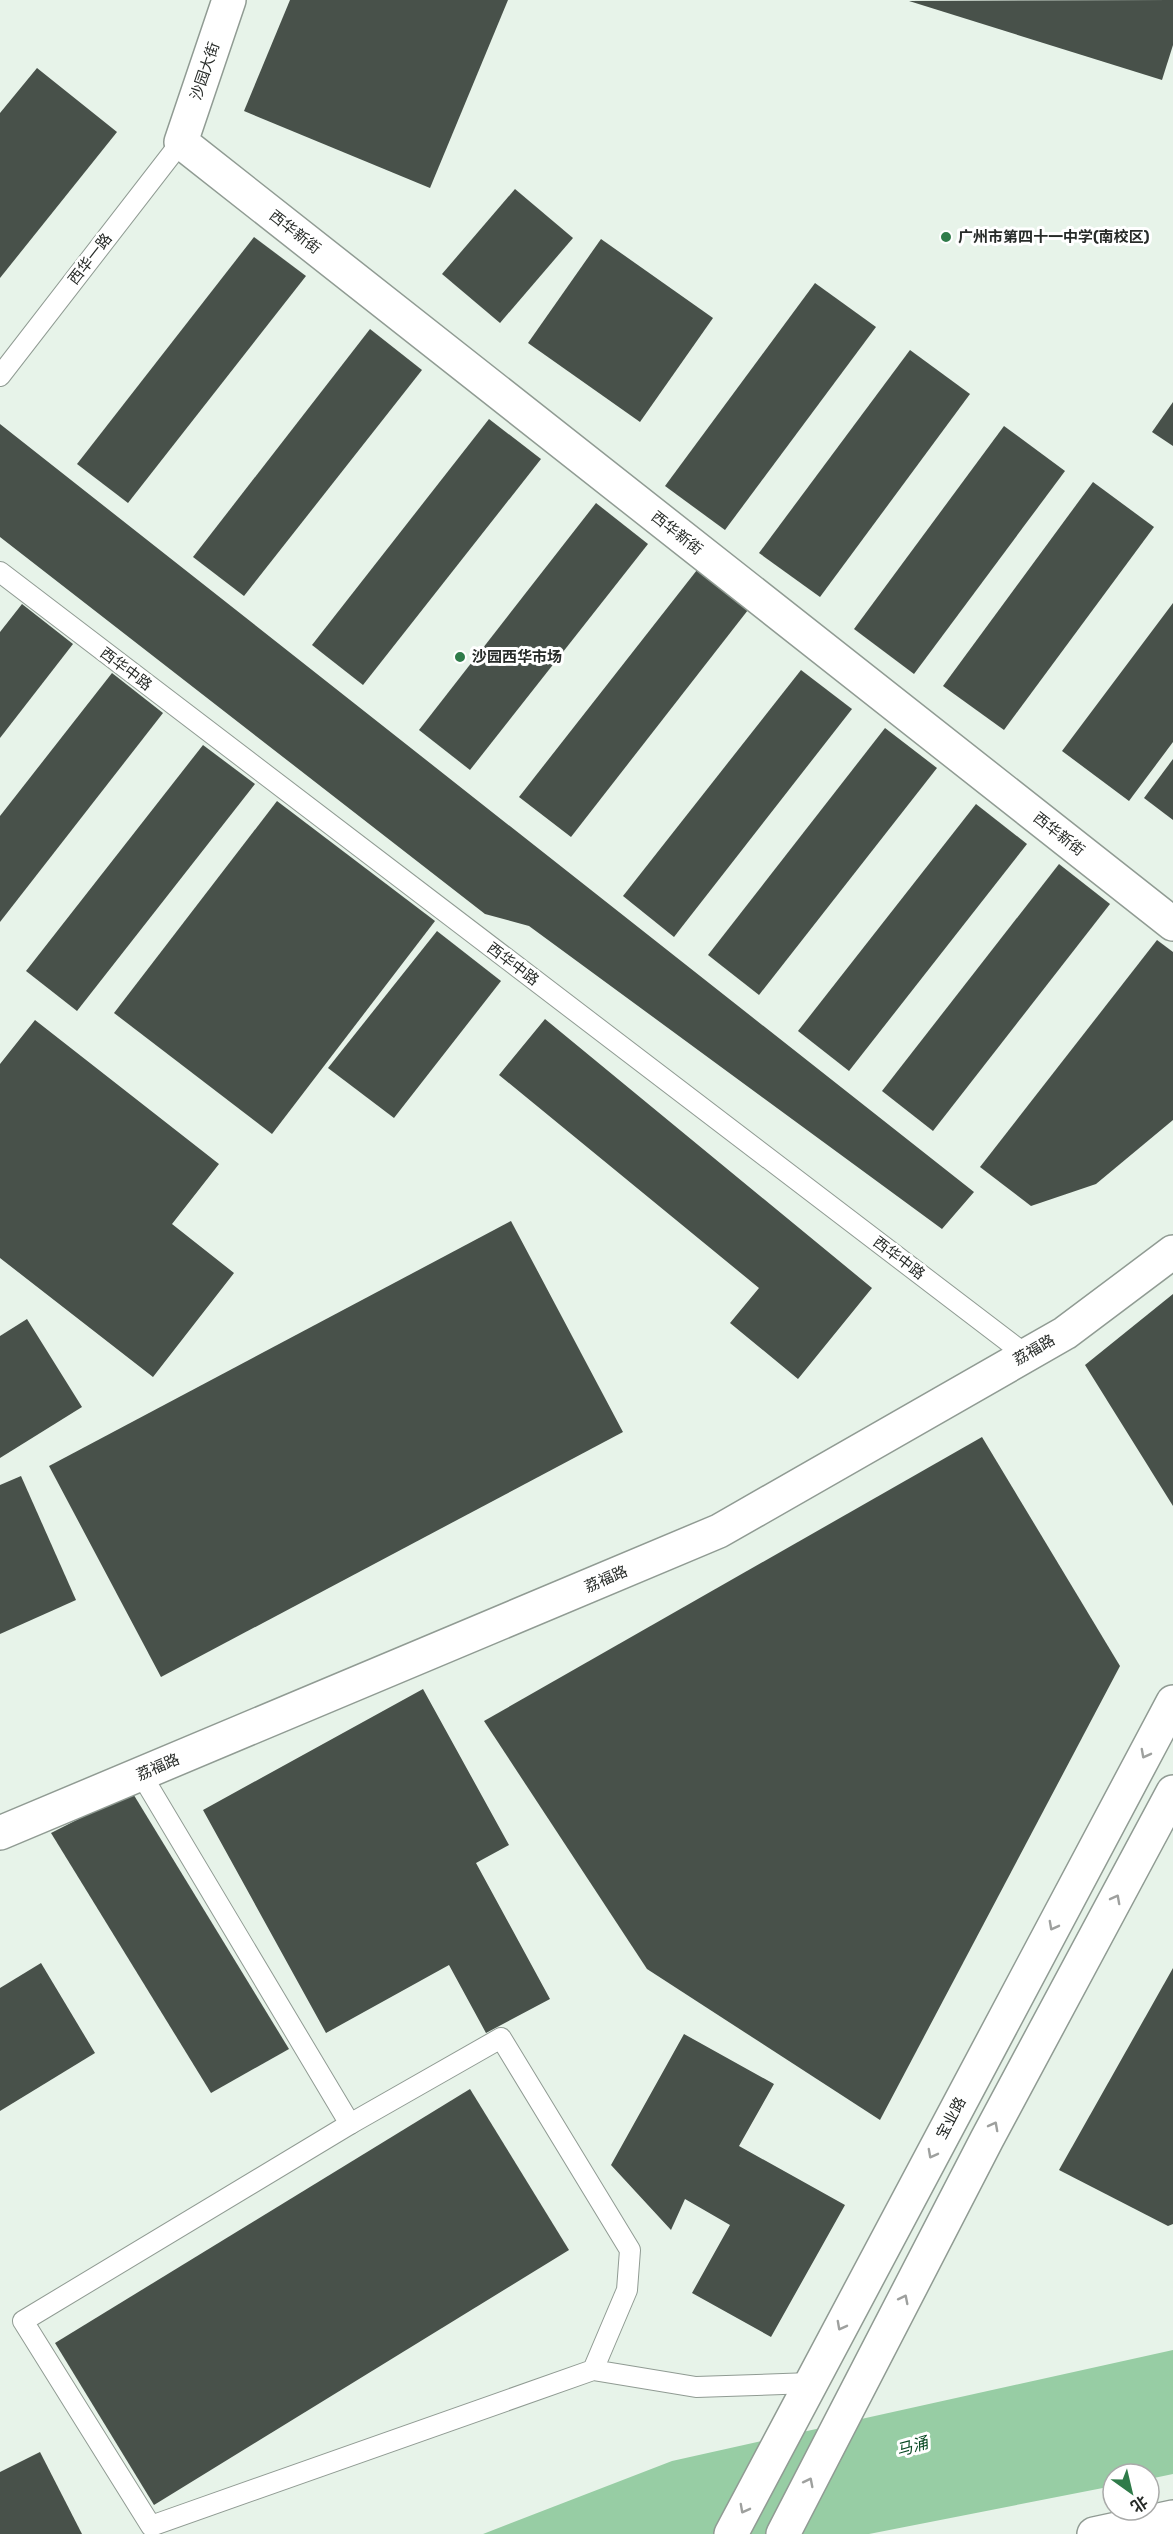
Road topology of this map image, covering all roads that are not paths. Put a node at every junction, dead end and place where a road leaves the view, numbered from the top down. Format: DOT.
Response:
graph roads {
  1 [pos="230,0"];
  2 [pos="181,142"];
  3 [pos="0,376"];
  4 [pos="0,572"];
  5 [pos="1173,924"];
  6 [pos="1173,1251"];
  7 [pos="1026,1354"];
  8 [pos="1173,1702"];
  9 [pos="141,1774"];
  10 [pos="1173,1792"];
  11 [pos="0,1833"];
  12 [pos="350,2124"];
  13 [pos="593,2370"];
  14 [pos="811,2383"];
  15 [pos="1173,2517"];
  16 [pos="731,2534"];
  17 [pos="783,2534"];
  18 [pos="1094,2534"];
  1 -- 2 [label="street, 沙园大街"];
  2 -- 3 [label="lane, 西华一路"];
  2 -- 5 [label="street, 西华新街"];
  4 -- 7 [label="lane, 西华中路"];
  6 -- 7 [label="street, 荔福路"];
  7 -- 9 [label="street, 荔福路"];
  8 -- 14 [label="street, 宝业路, one-way"];
  9 -- 11 [label="street, 荔福路"];
  9 -- 12 [label="lane"];
  17 -- 10 [label="street, one-way"];
  12 -- 13 [label="lane"];
  12 -- 13 [label="lane"];
  13 -- 14 [label="lane"];
  14 -- 16 [label="street, 宝业路, one-way"];
  15 -- 18 [label="street"];
}
